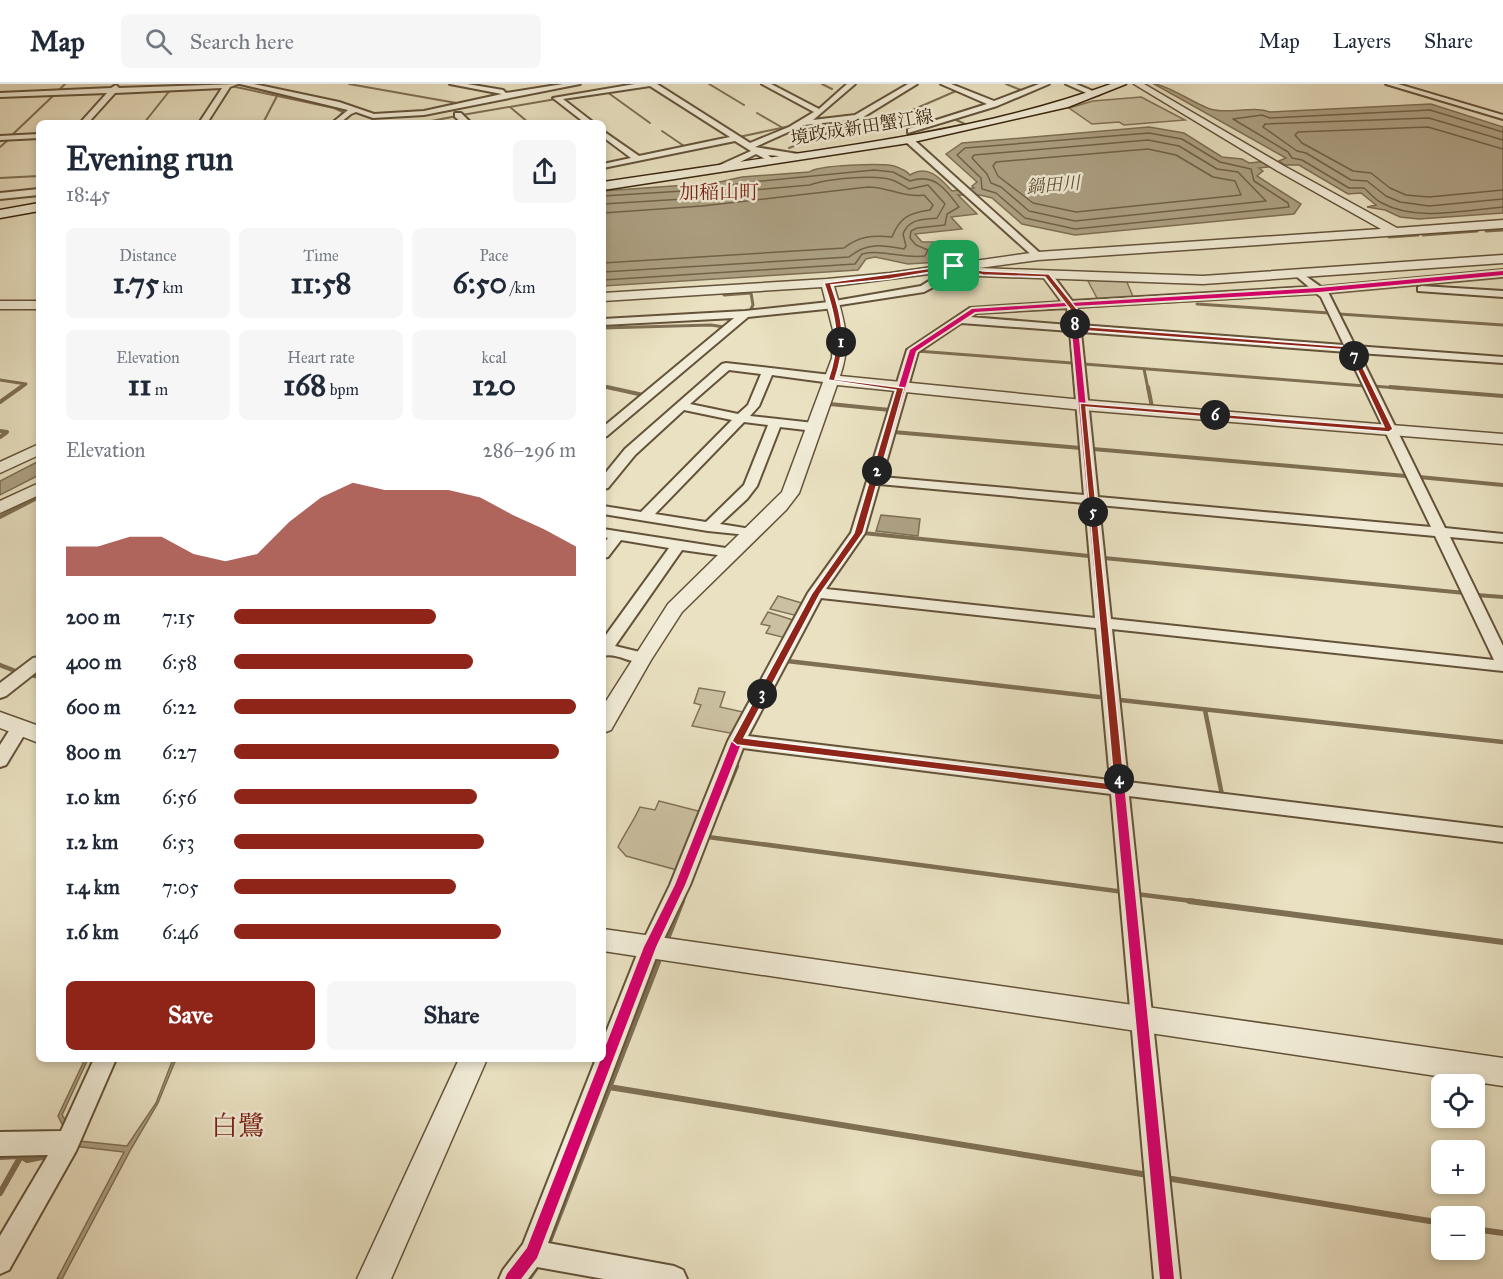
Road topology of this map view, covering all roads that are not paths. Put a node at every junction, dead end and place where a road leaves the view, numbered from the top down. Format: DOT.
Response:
graph roads {
  1 [pos="9,84"];
  2 [pos="244,84"];
  3 [pos="287,84"];
  4 [pos="454,84"];
  5 [pos="576,84"];
  6 [pos="651,84"];
  7 [pos="766,84"];
  8 [pos="851,84"];
  9 [pos="913,84"];
  10 [pos="945,84"];
  11 [pos="1045,84"];
  12 [pos="1070,84"];
  13 [pos="1121,84"];
  14 [pos="1138,84"];
  15 [pos="1390,84"];
  16 [pos="230,85"];
  17 [pos="116,87"];
  18 [pos="271,89"];
  19 [pos="0,93"];
  20 [pos="512,94"];
  21 [pos="1096,94"];
  22 [pos="557,98"];
  23 [pos="546,100"];
  24 [pos="994,104"];
  25 [pos="357,110"];
  26 [pos="820,111"];
  27 [pos="469,113"];
  28 [pos="458,115"];
  29 [pos="1503,117"];
  30 [pos="87,120"];
  31 [pos="205,120"];
  32 [pos="339,120"];
  33 [pos="429,120"];
  34 [pos="464,120"];
  35 [pos="586,120"];
  36 [pos="804,123"];
  37 [pos="606,135"];
  38 [pos="910,135"];
  39 [pos="36,136"];
  40 [pos="0,138"];
  41 [pos="737,138"];
  42 [pos="754,148"];
  43 [pos="795,156"];
  44 [pos="638,159"];
  45 [pos="769,159"];
  46 [pos="606,164"];
  47 [pos="723,167"];
  48 [pos="606,186"];
  49 [pos="36,192"];
  50 [pos="0,196"];
  51 [pos="36,208"];
  52 [pos="0,214"];
  53 [pos="1503,224"];
  54 [pos="1394,231"];
  55 [pos="1038,256"];
  56 [pos="1503,259"];
  57 [pos="954,266"];
  58 [pos="977,272"];
  59 [pos="1503,273"];
  60 [pos="1300,274"];
  61 [pos="1047,275"];
  62 [pos="827,283"];
  63 [pos="1321,292"];
  64 [pos="1503,294"];
  65 [pos="606,297"];
  66 [pos="835,304"];
  67 [pos="0,305"];
  68 [pos="36,305"];
  69 [pos="1071,306"];
  70 [pos="746,314"];
  71 [pos="959,319"];
  72 [pos="606,322"];
  73 [pos="1075,328"];
  74 [pos="1351,348"];
  75 [pos="1503,360"];
  76 [pos="768,371"];
  77 [pos="831,380"];
  78 [pos="904,389"];
  79 [pos="1083,405"];
  80 [pos="681,406"];
  81 [pos="738,418"];
  82 [pos="775,423"];
  83 [pos="814,427"];
  84 [pos="1389,429"];
  85 [pos="606,431"];
  86 [pos="1503,439"];
  87 [pos="36,450"];
  88 [pos="0,468"];
  89 [pos="874,480"];
  90 [pos="606,481"];
  91 [pos="36,490"];
  92 [pos="1091,500"];
  93 [pos="0,508"];
  94 [pos="606,511"];
  95 [pos="644,517"];
  96 [pos="708,527"];
  97 [pos="752,533"];
  98 [pos="1440,533"];
  99 [pos="610,535"];
  100 [pos="1503,538"];
  101 [pos="678,545"];
  102 [pos="732,553"];
  103 [pos="816,593"];
  104 [pos="1104,624"];
  105 [pos="606,646"];
  106 [pos="606,649"];
  107 [pos="642,658"];
  108 [pos="36,664"];
  109 [pos="1503,664"];
  110 [pos="0,692"];
  111 [pos="606,720"];
  112 [pos="20,727"];
  113 [pos="737,741"];
  114 [pos="0,760"];
  115 [pos="1120,789"];
  116 [pos="1503,835"];
  117 [pos="606,940"];
  118 [pos="650,947"];
  119 [pos="1142,1018"];
  120 [pos="606,1061"];
  121 [pos="104,1062"];
  122 [pos="472,1062"];
  123 [pos="606,1062"];
  124 [pos="1503,1072"];
  125 [pos="71,1136"];
  126 [pos="0,1144"];
  127 [pos="532,1253"];
  128 [pos="0,1261"];
  129 [pos="374,1279"];
  130 [pos="512,1279"];
  131 [pos="674,1279"];
  132 [pos="1167,1279"];
  1 -- 19 [label="street"];
  2 -- 18 [label="street"];
  3 -- 18 [label="street"];
  4 -- 20 [label="street"];
  5 -- 20 [label="street"];
  6 -- 22 [label="street"];
  6 -- 41 [label="street"];
  7 -- 26 [label="street"];
  8 -- 26 [label="street"];
  9 -- 36 [label="street"];
  10 -- 24 [label="street"];
  11 -- 24 [label="street"];
  12 -- 21 [label="street"];
  13 -- 21 [label="main road, 境政成新田蟹江線"];
  14 -- 54 [label="street"];
  15 -- 29 [label="street"];
  16 -- 17 [label="street"];
  16 -- 31 [label="street"];
  17 -- 19 [label="street"];
  17 -- 30 [label="street"];
  18 -- 25 [label="street"];
  20 -- 25 [label="street"];
  21 -- 38 [label="main road, 境政成新田蟹江線"];
  22 -- 23 [label="street"];
  22 -- 35 [label="street"];
  24 -- 38 [label="street"];
  25 -- 32 [label="street"];
  26 -- 36 [label="street"];
  27 -- 28 [label="street"];
  28 -- 33 [label="street"];
  28 -- 34 [label="street"];
  36 -- 42 [label="street"];
  37 -- 44 [label="street"];
  38 -- 43 [label="main road, 境政成新田蟹江線"];
  38 -- 55 [label="street"];
  39 -- 40 [label="street"];
  41 -- 42 [label="street"];
  41 -- 44 [label="street"];
  42 -- 43 [label="street"];
  42 -- 45 [label="street"];
  42 -- 47 [label="street"];
  43 -- 45 [label="main road, 境政成新田蟹江線"];
  44 -- 46 [label="street"];
  45 -- 47 [label="main road, 境政成新田蟹江線"];
  47 -- 48 [label="main road, 境政成新田蟹江線"];
  49 -- 50 [label="street"];
  51 -- 52 [label="main road"];
  53 -- 54 [label="street"];
  54 -- 55 [label="street"];
  55 -- 57 [label="street"];
  56 -- 60 [label="street"];
  57 -- 58 [label="street"];
  57 -- 62 [label="street"];
  58 -- 61 [label="street"];
  58 -- 66 [label="street"];
  59 -- 63 [label="street"];
  60 -- 61 [label="street"];
  60 -- 63 [label="street"];
  61 -- 69 [label="street"];
  62 -- 65 [label="street"];
  62 -- 66 [label="street"];
  63 -- 64 [label="street"];
  63 -- 69 [label="street"];
  63 -- 74 [label="street"];
  66 -- 70 [label="street"];
  66 -- 77 [label="street"];
  67 -- 68 [label="street"];
  69 -- 71 [label="street"];
  69 -- 73 [label="street"];
  70 -- 72 [label="street"];
  70 -- 85 [label="street"];
  71 -- 73 [label="street"];
  71 -- 78 [label="street"];
  73 -- 74 [label="street"];
  73 -- 79 [label="street"];
  74 -- 75 [label="street"];
  74 -- 84 [label="street"];
  76 -- 77 [label="street"];
  76 -- 80 [label="street"];
  76 -- 81 [label="street"];
  77 -- 78 [label="street"];
  77 -- 83 [label="street"];
  78 -- 79 [label="street"];
  78 -- 89 [label="street"];
  79 -- 84 [label="street"];
  79 -- 92 [label="street"];
  80 -- 81 [label="street"];
  80 -- 90 [label="street"];
  81 -- 82 [label="street"];
  81 -- 95 [label="street"];
  82 -- 83 [label="street"];
  82 -- 96 [label="street"];
  83 -- 97 [label="street"];
  84 -- 86 [label="street"];
  84 -- 98 [label="street"];
  87 -- 88 [label="street"];
  89 -- 92 [label="street"];
  89 -- 103 [label="street"];
  91 -- 93 [label="street"];
  92 -- 98 [label="street"];
  92 -- 104 [label="street"];
  94 -- 95 [label="street"];
  95 -- 96 [label="street"];
  96 -- 97 [label="street"];
  97 -- 102 [label="street"];
  98 -- 100 [label="street"];
  98 -- 109 [label="street"];
  99 -- 101 [label="street"];
  101 -- 102 [label="street"];
  101 -- 105 [label="street"];
  102 -- 107 [label="street"];
  103 -- 104 [label="street"];
  103 -- 113 [label="street"];
  104 -- 109 [label="street"];
  104 -- 115 [label="street"];
  106 -- 107 [label="street"];
  107 -- 111 [label="street"];
  108 -- 110 [label="street"];
  112 -- 114 [label="street"];
  113 -- 115 [label="street"];
  113 -- 118 [label="street"];
  115 -- 116 [label="street"];
  115 -- 119 [label="street"];
  117 -- 118 [label="street"];
  118 -- 119 [label="street"];
  118 -- 120 [label="street"];
  119 -- 124 [label="street"];
  119 -- 132 [label="street"];
  121 -- 125 [label="street"];
  122 -- 129 [label="street"];
  123 -- 127 [label="street"];
  125 -- 126 [label="street"];
  125 -- 128 [label="street"];
  127 -- 130 [label="street"];
  127 -- 131 [label="street"];
}
